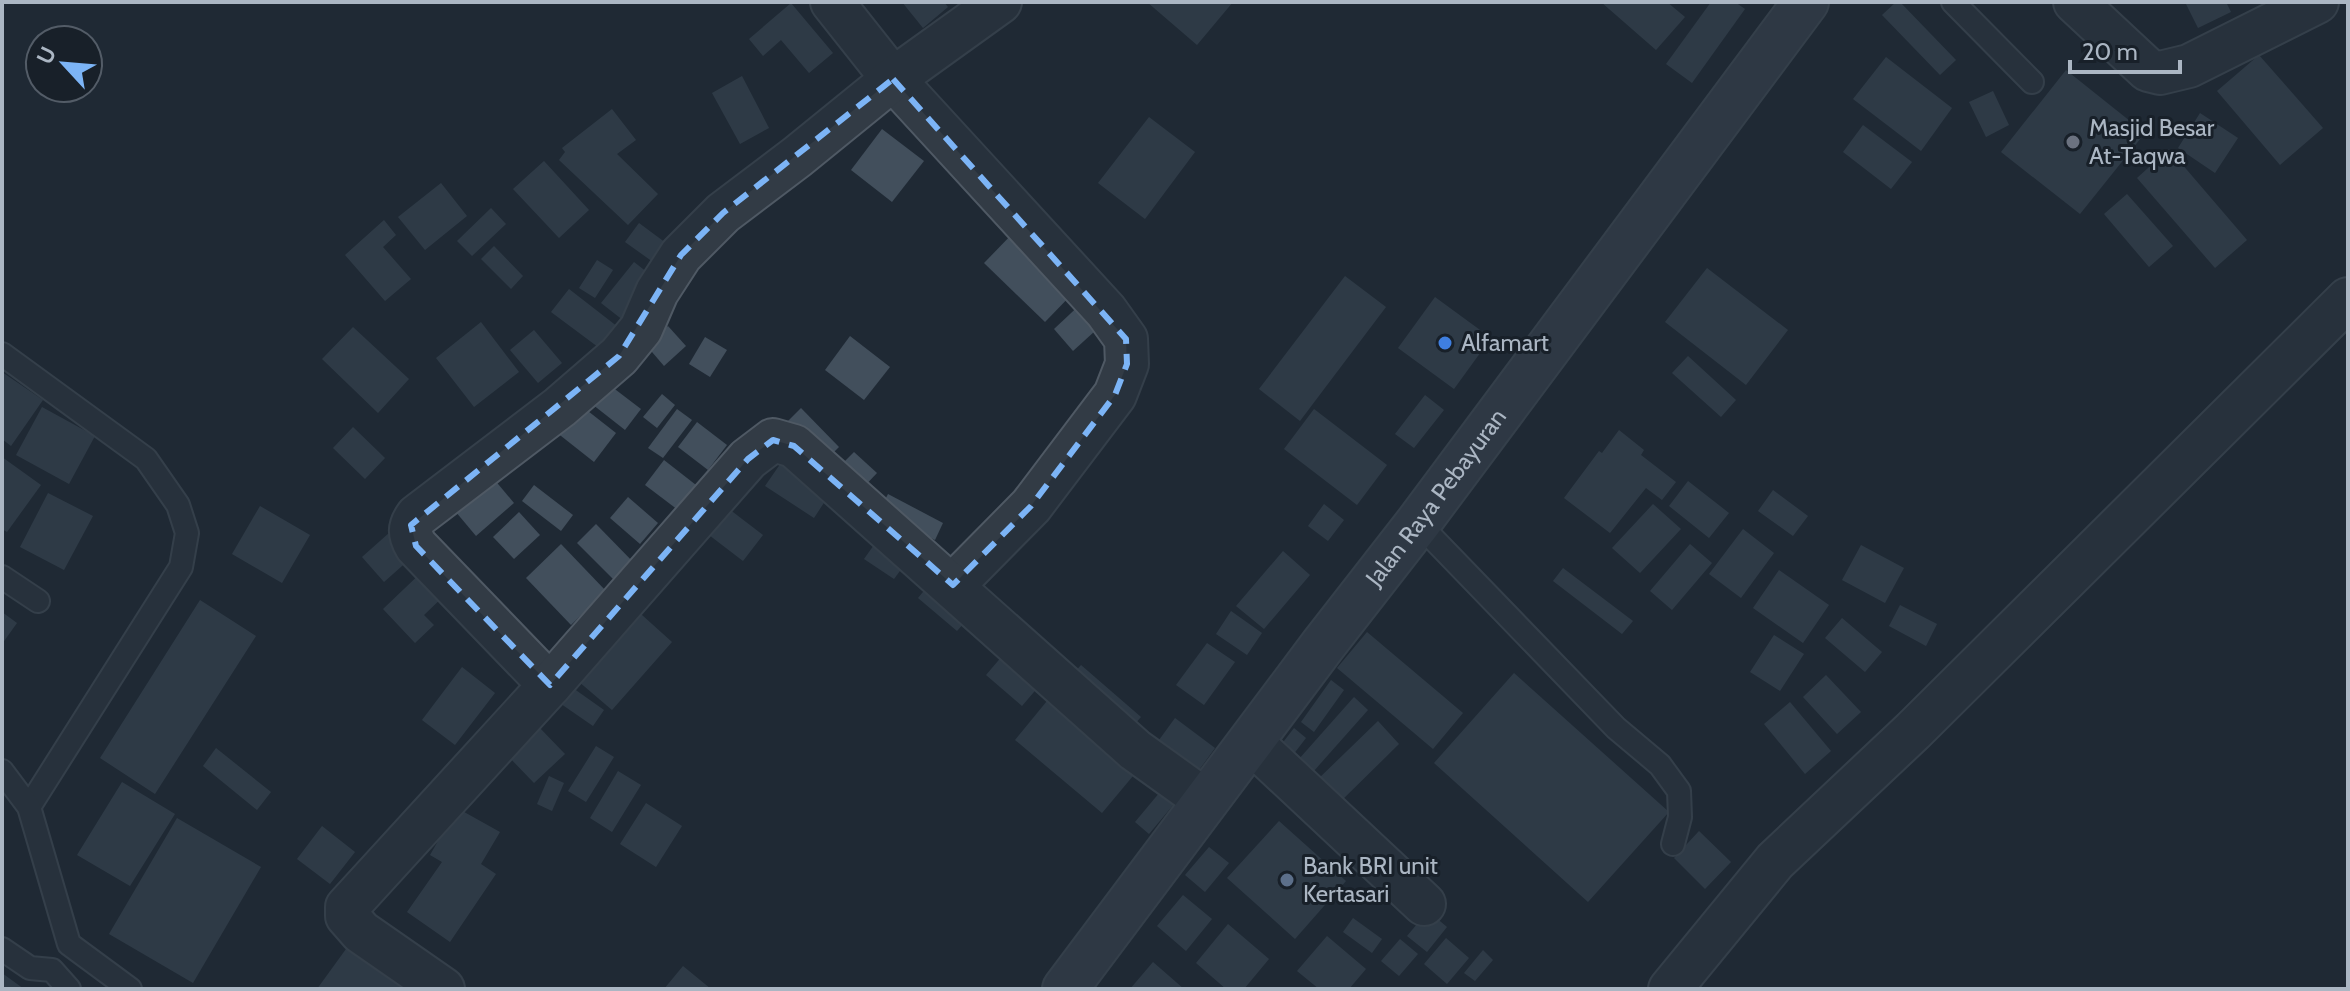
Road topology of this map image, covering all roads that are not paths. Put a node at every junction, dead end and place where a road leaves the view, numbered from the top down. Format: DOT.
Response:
graph roads {
  1 [pos="832,2"];
  2 [pos="1000,2"];
  3 [pos="1806,2"];
  4 [pos="1953,2"];
  5 [pos="2075,2"];
  6 [pos="2317,2"];
  7 [pos="893,79"];
  8 [pos="2032,82"];
  9 [pos="2348,299"];
  10 [pos="2,354"];
  11 [pos="1418,523"];
  12 [pos="2,577"];
  13 [pos="953,585"];
  14 [pos="38,601"];
  15 [pos="550,685"];
  16 [pos="1251,742"];
  17 [pos="2,771"];
  18 [pos="1206,801"];
  19 [pos="29,807"];
  20 [pos="1673,844"];
  21 [pos="1424,904"];
  22 [pos="69,944"];
  23 [pos="2,949"];
  24 [pos="52,970"];
  25 [pos="69,989"];
  26 [pos="130,989"];
  27 [pos="443,989"];
  28 [pos="1065,989"];
  29 [pos="1670,989"];
  1 -- 7 [label="street"];
  2 -- 7 [label="street"];
  3 -- 11 [label="main road, Jalan Raya Pebayuran"];
  4 -- 8 [label="lane"];
  5 -- 6 [label="street"];
  7 -- 13 [label="street"];
  7 -- 15 [label="street"];
  9 -- 29 [label="street"];
  10 -- 19 [label="lane"];
  11 -- 16 [label="main road, Jalan Raya Pebayuran"];
  11 -- 20 [label="lane"];
  12 -- 14 [label="lane"];
  13 -- 15 [label="street"];
  13 -- 18 [label="street"];
  15 -- 27 [label="street"];
  16 -- 18 [label="main road, Jalan Raya Pebayuran"];
  16 -- 21 [label="street"];
  17 -- 19 [label="lane"];
  18 -- 28 [label="main road, Jalan Raya Pebayuran"];
  19 -- 22 [label="lane"];
  22 -- 24 [label="lane"];
  22 -- 26 [label="lane"];
  23 -- 24 [label="lane"];
  24 -- 25 [label="lane"];
}
